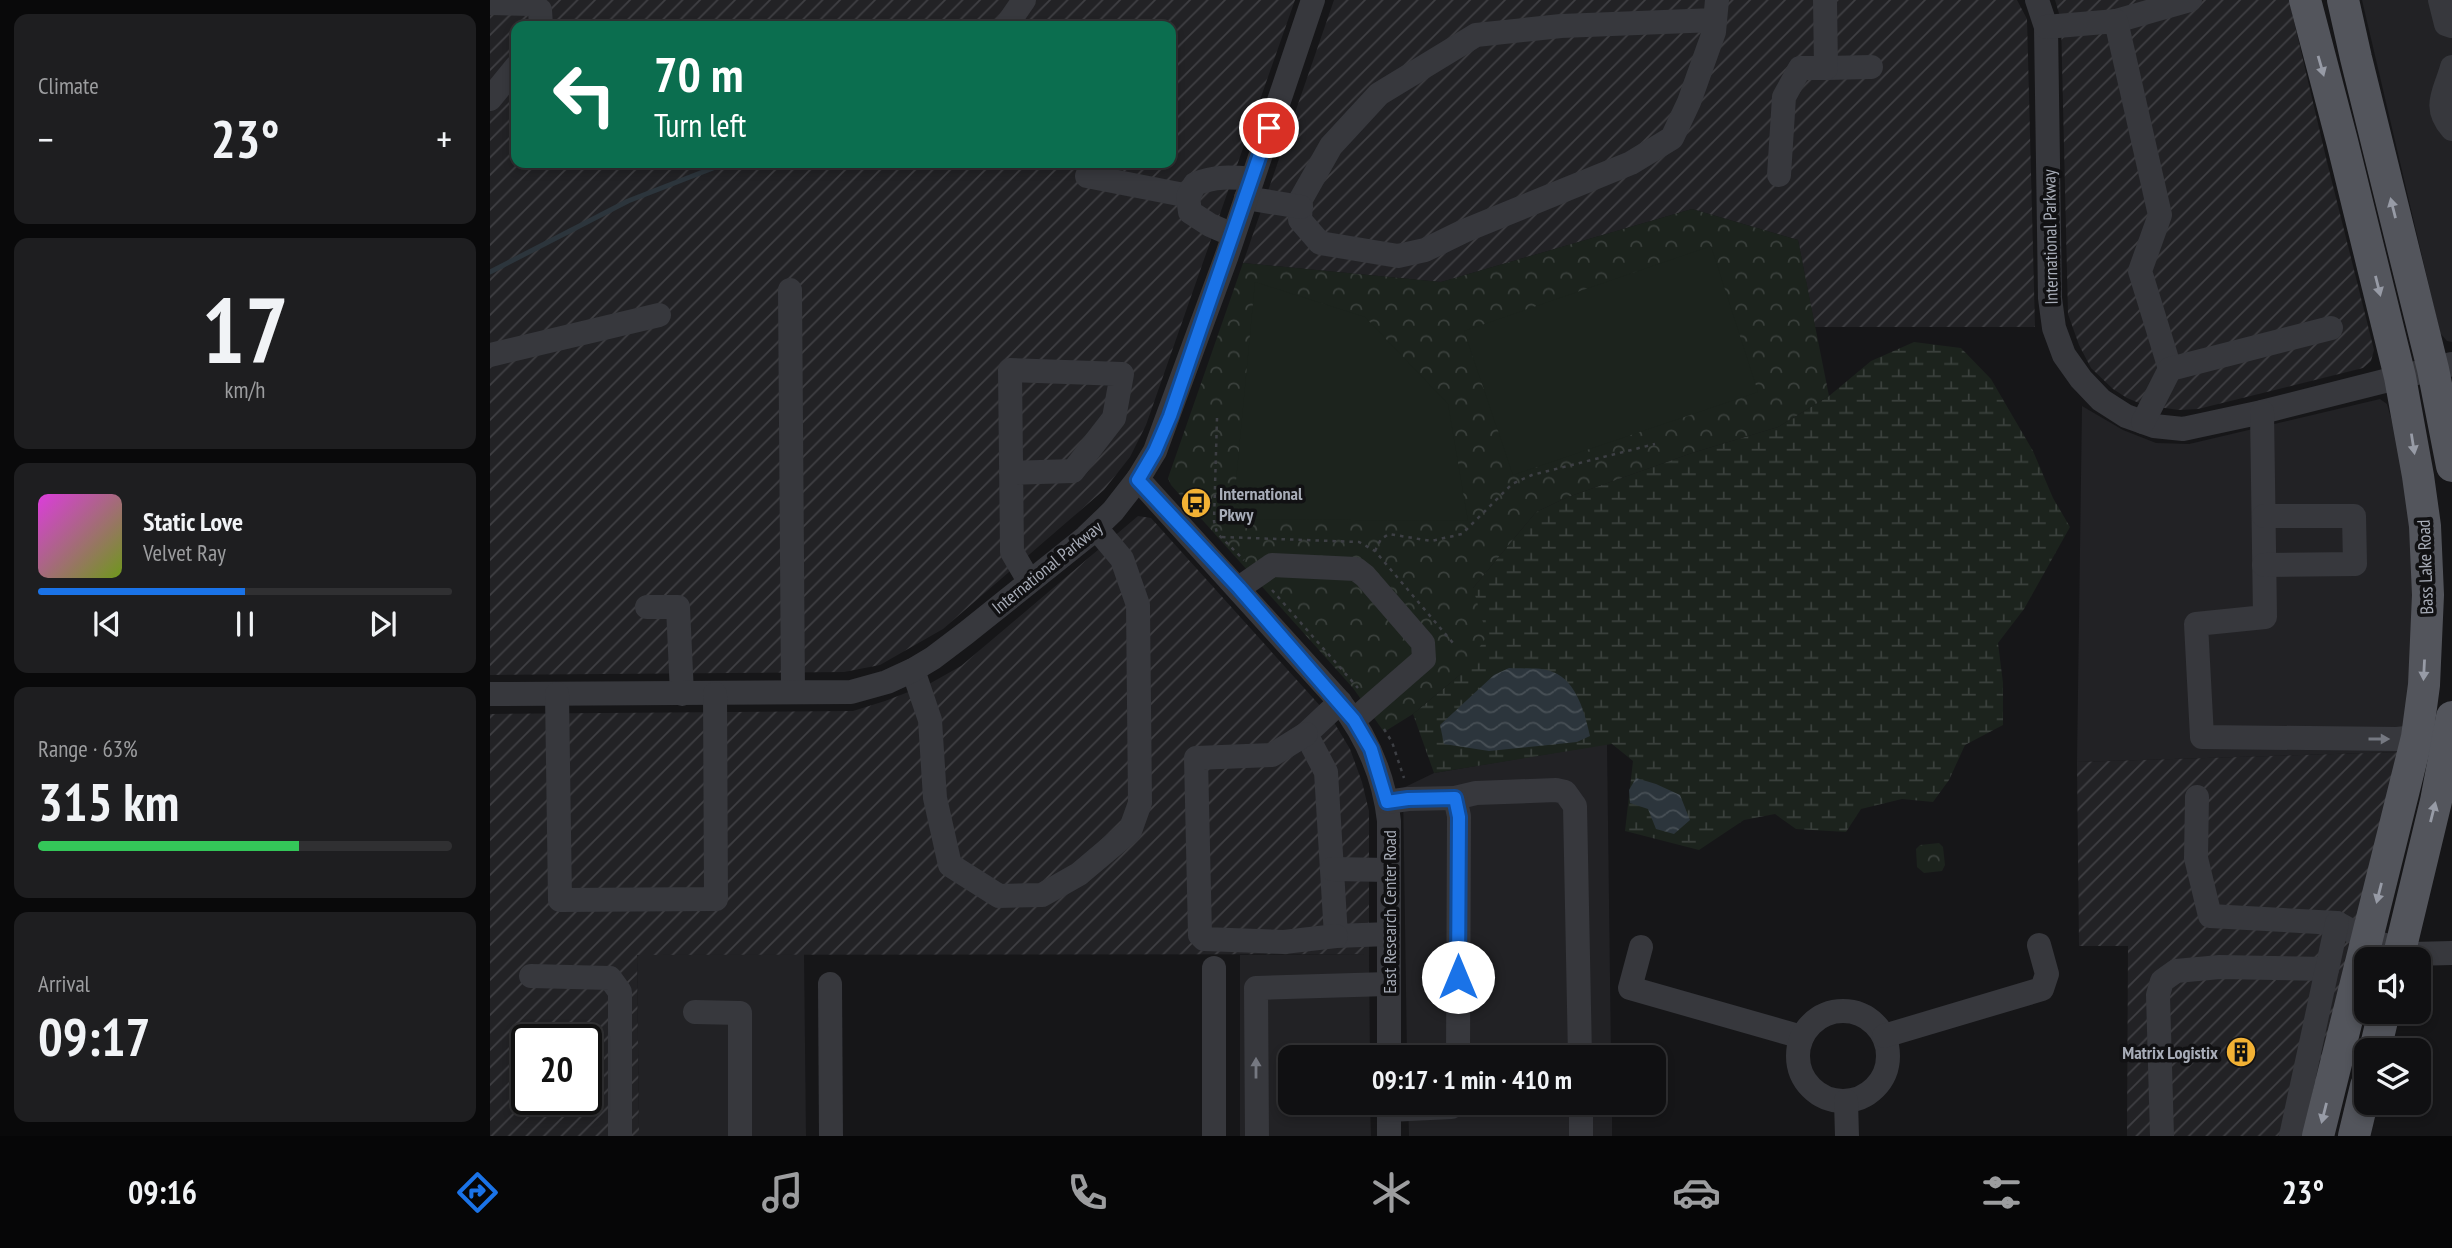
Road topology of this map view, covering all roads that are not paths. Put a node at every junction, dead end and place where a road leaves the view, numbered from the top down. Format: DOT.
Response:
graph roads {
  1 [pos="1024,0"];
  2 [pos="1313,0"];
  3 [pos="1825,0"];
  4 [pos="2037,0"];
  5 [pos="2190,0"];
  6 [pos="2305,0"];
  7 [pos="2343,0"];
  8 [pos="2440,0"];
  9 [pos="490,3"];
  10 [pos="1716,10"];
  11 [pos="541,21"];
  12 [pos="1009,21"];
  13 [pos="2116,21"];
  14 [pos="2452,26"];
  15 [pos="2046,27"];
  16 [pos="1871,67"];
  17 [pos="1826,68"];
  18 [pos="2452,70"];
  19 [pos="511,73"];
  20 [pos="490,99"];
  21 [pos="2452,129"];
  22 [pos="1779,175"];
  23 [pos="1087,176"];
  24 [pos="1249,189"];
  25 [pos="1189,196"];
  26 [pos="1301,207"];
  27 [pos="1233,235"];
  28 [pos="790,290"];
  29 [pos="659,316"];
  30 [pos="2331,328"];
  31 [pos="490,355"];
  32 [pos="2443,367"];
  33 [pos="2170,369"];
  34 [pos="2400,377"];
  35 [pos="2262,412"];
  36 [pos="2143,422"];
  37 [pos="2452,466"];
  38 [pos="1011,473"];
  39 [pos="1138,480"];
  40 [pos="2264,516"];
  41 [pos="1096,528"];
  42 [pos="2264,565"];
  43 [pos="1029,581"];
  44 [pos="1239,588"];
  45 [pos="647,607"];
  46 [pos="913,670"];
  47 [pos="793,692"];
  48 [pos="490,694"];
  49 [pos="557,694"];
  50 [pos="682,694"];
  51 [pos="715,694"];
  52 [pos="1347,711"];
  53 [pos="2451,728"];
  54 [pos="1306,734"];
  55 [pos="2417,737"];
  56 [pos="2197,797"];
  57 [pos="1455,798"];
  58 [pos="1387,802"];
  59 [pos="1332,869"];
  60 [pos="1389,870"];
  61 [pos="2337,923"];
  62 [pos="1389,934"];
  63 [pos="1336,936"];
  64 [pos="2366,939"];
  65 [pos="2039,944"];
  66 [pos="1641,947"];
  67 [pos="2382,947"];
  68 [pos="2401,947"];
  69 [pos="2452,953"];
  70 [pos="2431,954"];
  71 [pos="1214,968"];
  72 [pos="2327,969"];
  73 [pos="531,976"];
  74 [pos="830,984"];
  75 [pos="1388,984"];
  76 [pos="695,1012"];
  77 [pos="1884,1036"];
  78 [pos="1802,1037"];
  79 [pos="1389,1045"];
  80 [pos="1458,1045"];
  81 [pos="1580,1045"];
  82 [pos="1846,1101"];
  83 [pos="1389,1115"];
  84 [pos="1581,1115"];
  85 [pos="2359,1115"];
  86 [pos="620,1136"];
  87 [pos="740,1136"];
  88 [pos="831,1136"];
  89 [pos="1214,1136"];
  90 [pos="1256,1136"];
  91 [pos="1389,1136"];
  92 [pos="1581,1136"];
  93 [pos="1847,1136"];
  94 [pos="2162,1136"];
  95 [pos="2291,1136"];
  96 [pos="2318,1136"];
  97 [pos="2354,1136"];
  1 -- 12 [label="street"];
  2 -- 24 [label="street, International Parkway"];
  3 -- 17 [label="street"];
  4 -- 15 [label="street, International Parkway"];
  5 -- 13 [label="street"];
  6 -- 34 [label="main road, Bass Lake Road, one-way"];
  32 -- 7 [label="main road, one-way"];
  8 -- 14 [label="street"];
  9 -- 11 [label="street"];
  10 -- 26 [label="street"];
  10 -- 26 [label="street"];
  13 -- 15 [label="street"];
  13 -- 33 [label="street"];
  15 -- 36 [label="street, International Parkway"];
  16 -- 17 [label="street"];
  17 -- 22 [label="street"];
  18 -- 21 [label="street"];
  19 -- 20 [label="street"];
  23 -- 25 [label="street"];
  24 -- 25 [label="street"];
  24 -- 26 [label="street"];
  24 -- 27 [label="street, International Parkway"];
  25 -- 27 [label="street"];
  27 -- 39 [label="street, International Parkway"];
  28 -- 47 [label="street"];
  29 -- 31 [label="street"];
  30 -- 33 [label="street"];
  32 -- 34 [label="street, International Parkway"];
  32 -- 37 [label="main road"];
  33 -- 36 [label="street"];
  34 -- 35 [label="street, International Parkway"];
  34 -- 55 [label="main road, Bass Lake Road, one-way"];
  35 -- 36 [label="street, International Parkway"];
  35 -- 40 [label="street"];
  38 -- 38 [label="street"];
  38 -- 43 [label="street"];
  39 -- 41 [label="street, International Parkway"];
  39 -- 44 [label="street, East Research Center Road"];
  40 -- 42 [label="street"];
  40 -- 42 [label="street"];
  41 -- 43 [label="street, International Parkway"];
  41 -- 46 [label="street"];
  42 -- 55 [label="street, one-way"];
  43 -- 46 [label="street, International Parkway"];
  44 -- 52 [label="street, East Research Center Road"];
  44 -- 52 [label="street"];
  45 -- 50 [label="street"];
  46 -- 47 [label="street, International Parkway"];
  47 -- 51 [label="street, International Parkway"];
  48 -- 49 [label="street, International Parkway"];
  49 -- 50 [label="street, International Parkway"];
  49 -- 51 [label="street"];
  50 -- 51 [label="street, International Parkway"];
  52 -- 54 [label="street"];
  52 -- 58 [label="street, East Research Center Road"];
  53 -- 55 [label="street"];
  68 -- 53 [label="main road, one-way"];
  54 -- 59 [label="street"];
  54 -- 63 [label="street"];
  55 -- 64 [label="main road, Bass Lake Road, one-way"];
  56 -- 61 [label="street"];
  57 -- 58 [label="street"];
  57 -- 80 [label="street"];
  57 -- 81 [label="street"];
  58 -- 60 [label="street, East Research Center Road"];
  59 -- 60 [label="street"];
  59 -- 63 [label="street"];
  60 -- 62 [label="street, East Research Center Road"];
  61 -- 64 [label="street"];
  61 -- 72 [label="street"];
  62 -- 63 [label="street"];
  62 -- 75 [label="street, East Research Center Road"];
  64 -- 67 [label="street"];
  64 -- 96 [label="main road, Bass Lake Road, one-way"];
  65 -- 77 [label="street"];
  66 -- 78 [label="street"];
  69 -- 70 [label="street"];
  71 -- 89 [label="street"];
  72 -- 94 [label="street"];
  72 -- 95 [label="street"];
  73 -- 86 [label="street"];
  74 -- 88 [label="street"];
  75 -- 79 [label="street, East Research Center Road"];
  90 -- 75 [label="street, one-way"];
  76 -- 87 [label="street"];
  77 -- 78 [label="street"];
  77 -- 82 [label="street"];
  78 -- 82 [label="street"];
  82 -- 93 [label="street"];
  83 -- 91 [label="street"];
  84 -- 92 [label="street"];
  85 -- 97 [label="main road"];
}
